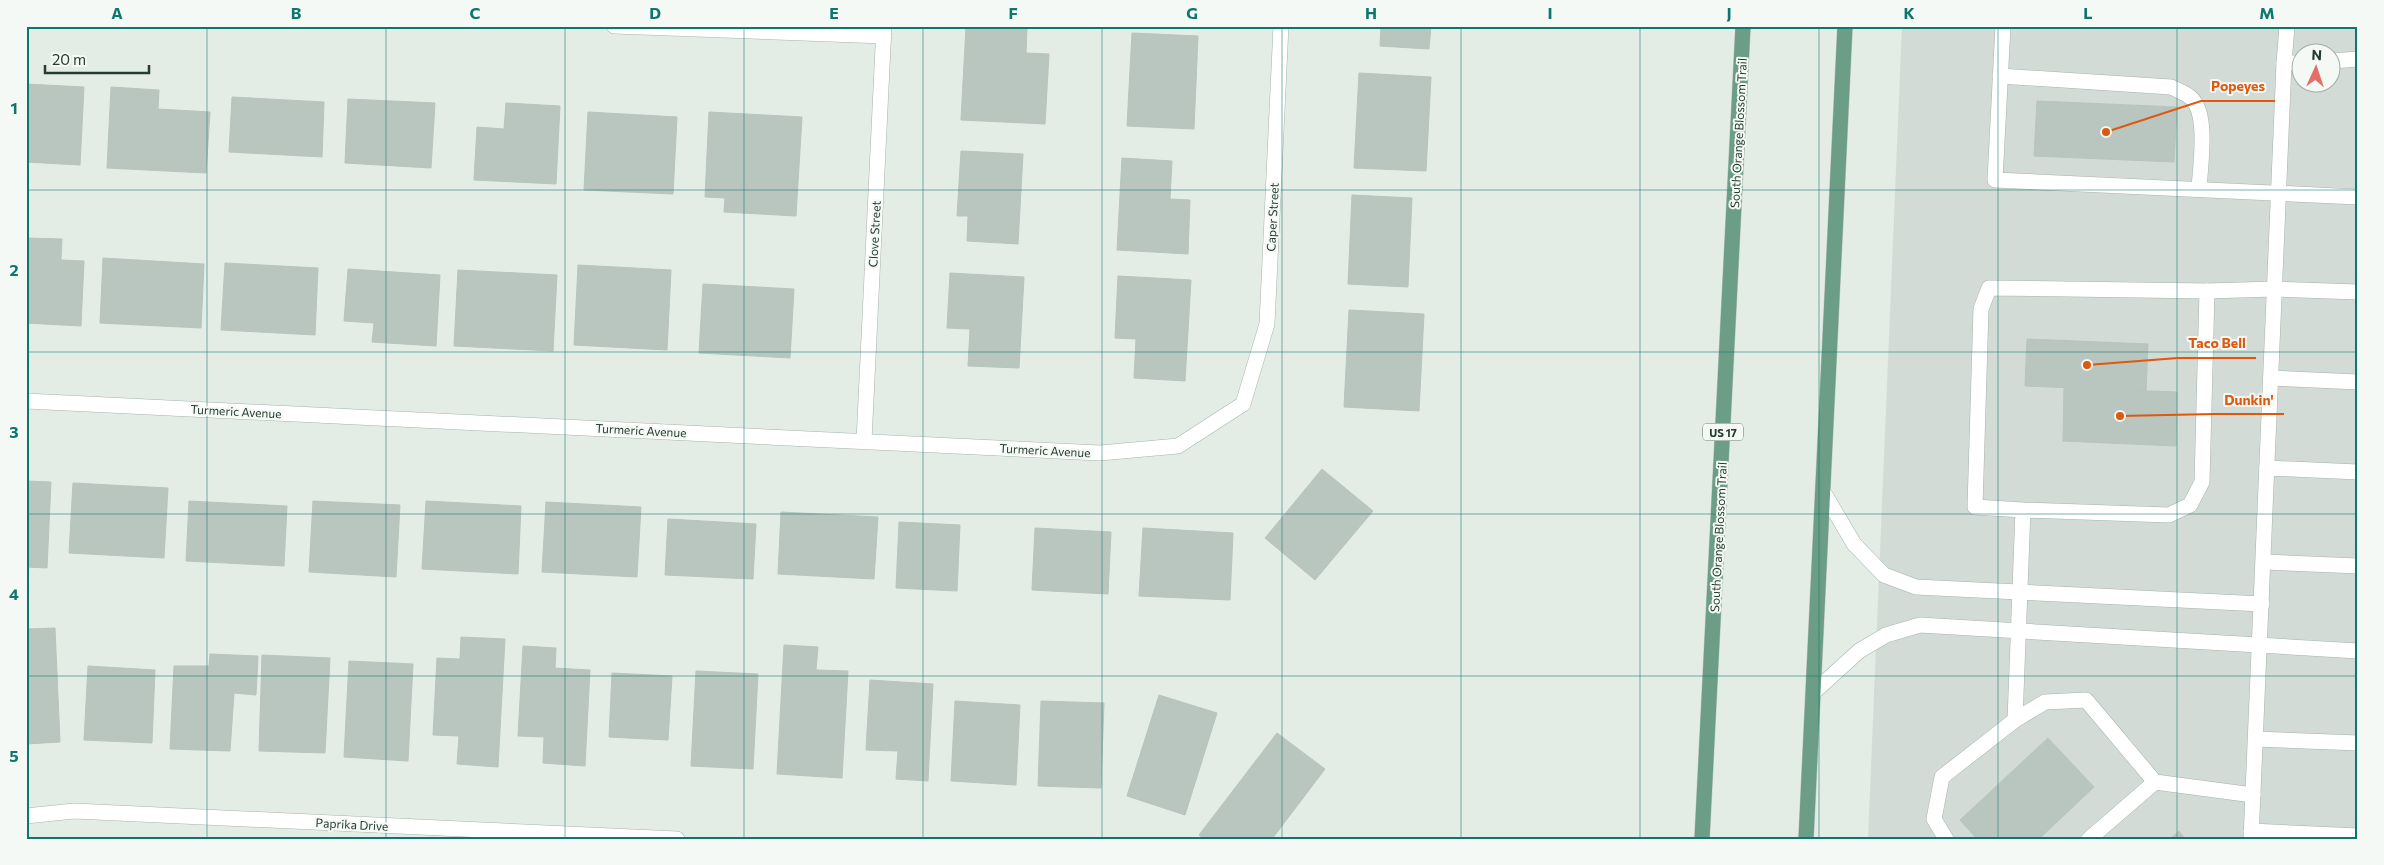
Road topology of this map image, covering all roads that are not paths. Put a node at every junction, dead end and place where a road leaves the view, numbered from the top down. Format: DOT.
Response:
graph roads {
  1 [pos="614,26"];
  2 [pos="1281,26"];
  3 [pos="1744,26"];
  4 [pos="1844,26"];
  5 [pos="2003,26"];
  6 [pos="2287,26"];
  7 [pos="884,31"];
  8 [pos="2358,59"];
  9 [pos="2342,60"];
  10 [pos="2292,63"];
  11 [pos="2284,64"];
  12 [pos="2000,76"];
  13 [pos="2199,189"];
  14 [pos="2279,192"];
  15 [pos="2358,197"];
  16 [pos="2275,289"];
  17 [pos="2207,291"];
  18 [pos="2358,292"];
  19 [pos="2271,378"];
  20 [pos="2358,382"];
  21 [pos="26,401"];
  22 [pos="1243,404"];
  23 [pos="864,441"];
  24 [pos="2268,468"];
  25 [pos="2358,472"];
  26 [pos="1824,492"];
  27 [pos="2024,510"];
  28 [pos="2264,562"];
  29 [pos="2358,566"];
  30 [pos="2019,591"];
  31 [pos="2262,604"];
  32 [pos="2018,631"];
  33 [pos="2260,646"];
  34 [pos="2358,650"];
  35 [pos="1814,692"];
  36 [pos="2015,720"];
  37 [pos="2256,739"];
  38 [pos="2358,743"];
  39 [pos="2155,782"];
  40 [pos="2253,795"];
  41 [pos="26,816"];
  42 [pos="2251,835"];
  43 [pos="2358,836"];
  44 [pos="677,839"];
  45 [pos="1702,839"];
  46 [pos="1806,839"];
  47 [pos="1946,839"];
  48 [pos="2089,839"];
  1 -- 7 [label="street"];
  2 -- 22 [label="street, Caper Street"];
  3 -- 45 [label="main road, South Orange Blossom Trail / US 17"];
  4 -- 26 [label="main road"];
  5 -- 12 [label="street"];
  6 -- 11 [label="street"];
  7 -- 23 [label="street, Clove Street"];
  8 -- 9 [label="street"];
  10 -- 11 [label="street"];
  11 -- 14 [label="street"];
  12 -- 13 [label="street"];
  12 -- 13 [label="street"];
  13 -- 14 [label="street"];
  14 -- 15 [label="street"];
  14 -- 16 [label="street"];
  16 -- 17 [label="street"];
  16 -- 18 [label="street"];
  16 -- 19 [label="street"];
  17 -- 27 [label="street"];
  17 -- 27 [label="street"];
  19 -- 20 [label="street"];
  19 -- 24 [label="street"];
  21 -- 23 [label="street, Turmeric Avenue"];
  22 -- 23 [label="street, Turmeric Avenue"];
  24 -- 25 [label="street"];
  24 -- 28 [label="street"];
  26 -- 30 [label="street"];
  26 -- 35 [label="main road"];
  27 -- 30 [label="street"];
  28 -- 29 [label="street"];
  28 -- 31 [label="street"];
  30 -- 31 [label="street"];
  30 -- 32 [label="street"];
  31 -- 33 [label="street"];
  32 -- 33 [label="street"];
  32 -- 35 [label="street"];
  32 -- 36 [label="street"];
  33 -- 34 [label="street"];
  33 -- 37 [label="street"];
  35 -- 46 [label="main road"];
  36 -- 39 [label="street"];
  36 -- 47 [label="street"];
  37 -- 38 [label="street"];
  37 -- 40 [label="street"];
  39 -- 40 [label="street"];
  39 -- 48 [label="street"];
  40 -- 42 [label="street"];
  41 -- 44 [label="street, Paprika Drive"];
  42 -- 43 [label="street"];
}
